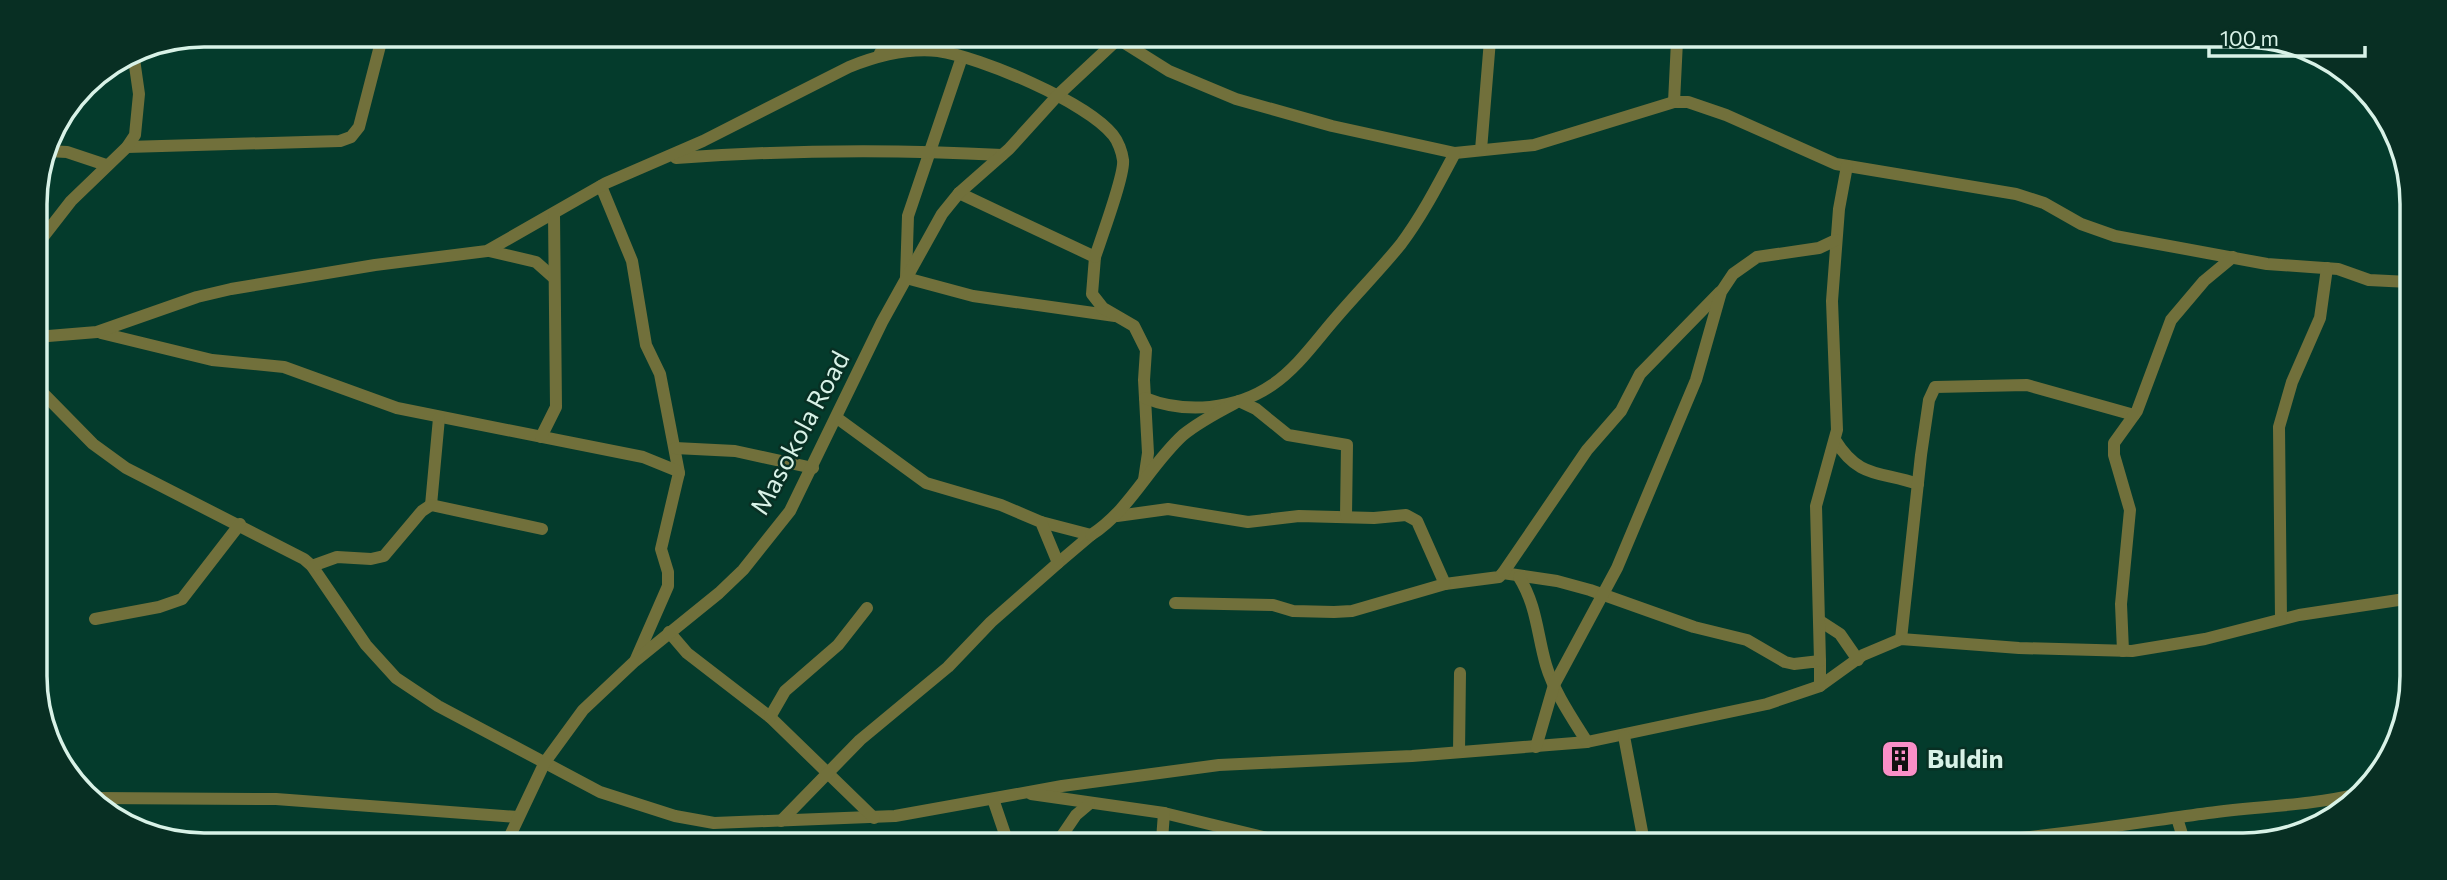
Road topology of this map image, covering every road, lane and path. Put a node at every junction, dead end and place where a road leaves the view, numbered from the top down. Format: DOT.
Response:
graph roads {
  1 [pos="380,47"];
  2 [pos="890,47"];
  3 [pos="1109,47"];
  4 [pos="1130,47"];
  5 [pos="1489,47"];
  6 [pos="1677,47"];
  7 [pos="874,56"];
  8 [pos="962,57"];
  9 [pos="134,64"];
  10 [pos="1058,95"];
  11 [pos="1674,102"];
  12 [pos="127,147"];
  13 [pos="1481,150"];
  14 [pos="57,151"];
  15 [pos="932,151"];
  16 [pos="1455,153"];
  17 [pos="1002,155"];
  18 [pos="665,159"];
  19 [pos="106,165"];
  20 [pos="1847,166"];
  21 [pos="601,186"];
  22 [pos="958,193"];
  23 [pos="554,214"];
  24 [pos="48,231"];
  25 [pos="1836,240"];
  26 [pos="1813,249"];
  27 [pos="487,251"];
  28 [pos="1096,257"];
  29 [pos="2233,257"];
  30 [pos="1834,263"];
  31 [pos="2326,268"];
  32 [pos="554,278"];
  33 [pos="906,278"];
  34 [pos="2400,282"];
  35 [pos="1721,292"];
  36 [pos="1115,316"];
  37 [pos="97,332"];
  38 [pos="48,336"];
  39 [pos="48,398"];
  40 [pos="1145,398"];
  41 [pos="1239,401"];
  42 [pos="2134,415"];
  43 [pos="439,418"];
  44 [pos="837,418"];
  45 [pos="541,437"];
  46 [pos="1835,440"];
  47 [pos="675,448"];
  48 [pos="813,468"];
  49 [pos="678,473"];
  50 [pos="1144,480"];
  51 [pos="1918,484"];
  52 [pos="431,505"];
  53 [pos="1117,516"];
  54 [pos="1346,516"];
  55 [pos="1041,522"];
  56 [pos="240,524"];
  57 [pos="542,529"];
  58 [pos="1091,535"];
  59 [pos="1058,563"];
  60 [pos="312,566"];
  61 [pos="1503,573"];
  62 [pos="1519,577"];
  63 [pos="1445,584"];
  64 [pos="1603,595"];
  65 [pos="2400,600"];
  66 [pos="1175,603"];
  67 [pos="867,608"];
  68 [pos="95,619"];
  69 [pos="2281,619"];
  70 [pos="1820,621"];
  71 [pos="669,632"];
  72 [pos="1901,639"];
  73 [pos="2123,651"];
  74 [pos="1858,660"];
  75 [pos="635,661"];
  76 [pos="1820,661"];
  77 [pos="1460,673"];
  78 [pos="1554,685"];
  79 [pos="1820,686"];
  80 [pos="770,717"];
  81 [pos="1624,736"];
  82 [pos="1587,742"];
  83 [pos="1536,747"];
  84 [pos="1459,752"];
  85 [pos="545,762"];
  86 [pos="830,773"];
  87 [pos="1024,793"];
  88 [pos="2342,797"];
  89 [pos="993,799"];
  90 [pos="109,800"];
  91 [pos="1089,804"];
  92 [pos="1164,813"];
  93 [pos="518,817"];
  94 [pos="874,818"];
  95 [pos="2177,818"];
  96 [pos="781,821"];
  97 [pos="1244,832"];
  98 [pos="1642,832"];
  99 [pos="2080,832"];
  100 [pos="2181,832"];
  101 [pos="511,833"];
  102 [pos="1004,833"];
  103 [pos="1064,833"];
  104 [pos="1163,833"];
  1 -- 12 [label="street"];
  2 -- 7 [label="street"];
  3 -- 10 [label="street, Masokola Road"];
  4 -- 16 [label="street"];
  5 -- 13 [label="street"];
  6 -- 11 [label="street"];
  7 -- 8 [label="street"];
  7 -- 18 [label="street"];
  8 -- 10 [label="street"];
  8 -- 15 [label="street"];
  9 -- 12 [label="street"];
  10 -- 17 [label="street, Masokola Road"];
  10 -- 28 [label="street"];
  11 -- 13 [label="street"];
  11 -- 20 [label="street"];
  12 -- 19 [label="street"];
  13 -- 16 [label="street"];
  14 -- 19 [label="street"];
  15 -- 17 [label="street"];
  15 -- 18 [label="street"];
  15 -- 33 [label="street"];
  16 -- 41 [label="street"];
  17 -- 22 [label="street, Masokola Road"];
  18 -- 21 [label="street"];
  19 -- 24 [label="street"];
  20 -- 25 [label="street"];
  20 -- 29 [label="street"];
  21 -- 23 [label="street"];
  21 -- 47 [label="street"];
  22 -- 28 [label="street"];
  22 -- 33 [label="street, Masokola Road"];
  23 -- 27 [label="street"];
  23 -- 32 [label="street"];
  25 -- 26 [label="street"];
  25 -- 30 [label="street"];
  26 -- 30 [label="street"];
  26 -- 35 [label="street"];
  27 -- 32 [label="street"];
  27 -- 37 [label="street"];
  28 -- 36 [label="street"];
  29 -- 31 [label="street"];
  29 -- 42 [label="street"];
  30 -- 46 [label="street"];
  31 -- 34 [label="street"];
  31 -- 69 [label="street"];
  32 -- 45 [label="street"];
  33 -- 36 [label="street"];
  33 -- 44 [label="street, Masokola Road"];
  35 -- 61 [label="street"];
  35 -- 64 [label="street"];
  36 -- 40 [label="street"];
  37 -- 38 [label="street"];
  37 -- 43 [label="street"];
  39 -- 56 [label="street"];
  40 -- 41 [label="street"];
  40 -- 50 [label="street"];
  41 -- 50 [label="street"];
  41 -- 54 [label="street"];
  42 -- 51 [label="street"];
  42 -- 73 [label="street"];
  43 -- 45 [label="street"];
  43 -- 52 [label="street"];
  44 -- 48 [label="street, Masokola Road"];
  44 -- 55 [label="street"];
  45 -- 49 [label="street"];
  46 -- 51 [label="street"];
  46 -- 70 [label="street"];
  47 -- 48 [label="street"];
  47 -- 49 [label="street"];
  48 -- 71 [label="street, Masokola Road"];
  49 -- 75 [label="street"];
  50 -- 53 [label="street"];
  51 -- 72 [label="street"];
  52 -- 57 [label="street"];
  52 -- 60 [label="street"];
  53 -- 54 [label="street"];
  53 -- 58 [label="street"];
  54 -- 63 [label="street"];
  55 -- 58 [label="street"];
  55 -- 59 [label="street"];
  56 -- 60 [label="street"];
  56 -- 68 [label="street"];
  58 -- 59 [label="street"];
  59 -- 86 [label="street"];
  60 -- 85 [label="street"];
  61 -- 62 [label="street"];
  61 -- 63 [label="street"];
  62 -- 64 [label="street"];
  62 -- 78 [label="street"];
  63 -- 66 [label="street"];
  64 -- 76 [label="street"];
  64 -- 78 [label="street"];
  65 -- 69 [label="street"];
  67 -- 80 [label="street"];
  69 -- 73 [label="street"];
  70 -- 74 [label="street"];
  70 -- 76 [label="street"];
  71 -- 75 [label="street, Masokola Road"];
  71 -- 80 [label="street"];
  72 -- 73 [label="street"];
  72 -- 74 [label="street"];
  74 -- 79 [label="street"];
  75 -- 85 [label="street, Masokola Road"];
  76 -- 79 [label="street"];
  77 -- 84 [label="street"];
  78 -- 82 [label="street"];
  78 -- 83 [label="street"];
  79 -- 81 [label="street"];
  80 -- 86 [label="street"];
  81 -- 82 [label="street"];
  81 -- 98 [label="street"];
  82 -- 83 [label="street"];
  83 -- 84 [label="street"];
  84 -- 87 [label="street"];
  85 -- 93 [label="street, Masokola Road"];
  85 -- 96 [label="street"];
  86 -- 94 [label="street"];
  86 -- 96 [label="street"];
  87 -- 89 [label="street"];
  87 -- 91 [label="street"];
  88 -- 95 [label="street"];
  89 -- 94 [label="street"];
  89 -- 102 [label="street"];
  90 -- 93 [label="street"];
  91 -- 92 [label="street"];
  91 -- 103 [label="street"];
  92 -- 97 [label="street"];
  92 -- 104 [label="street"];
  93 -- 101 [label="street, Masokola Road"];
  94 -- 96 [label="street"];
  95 -- 99 [label="street"];
  95 -- 100 [label="street"];
}
